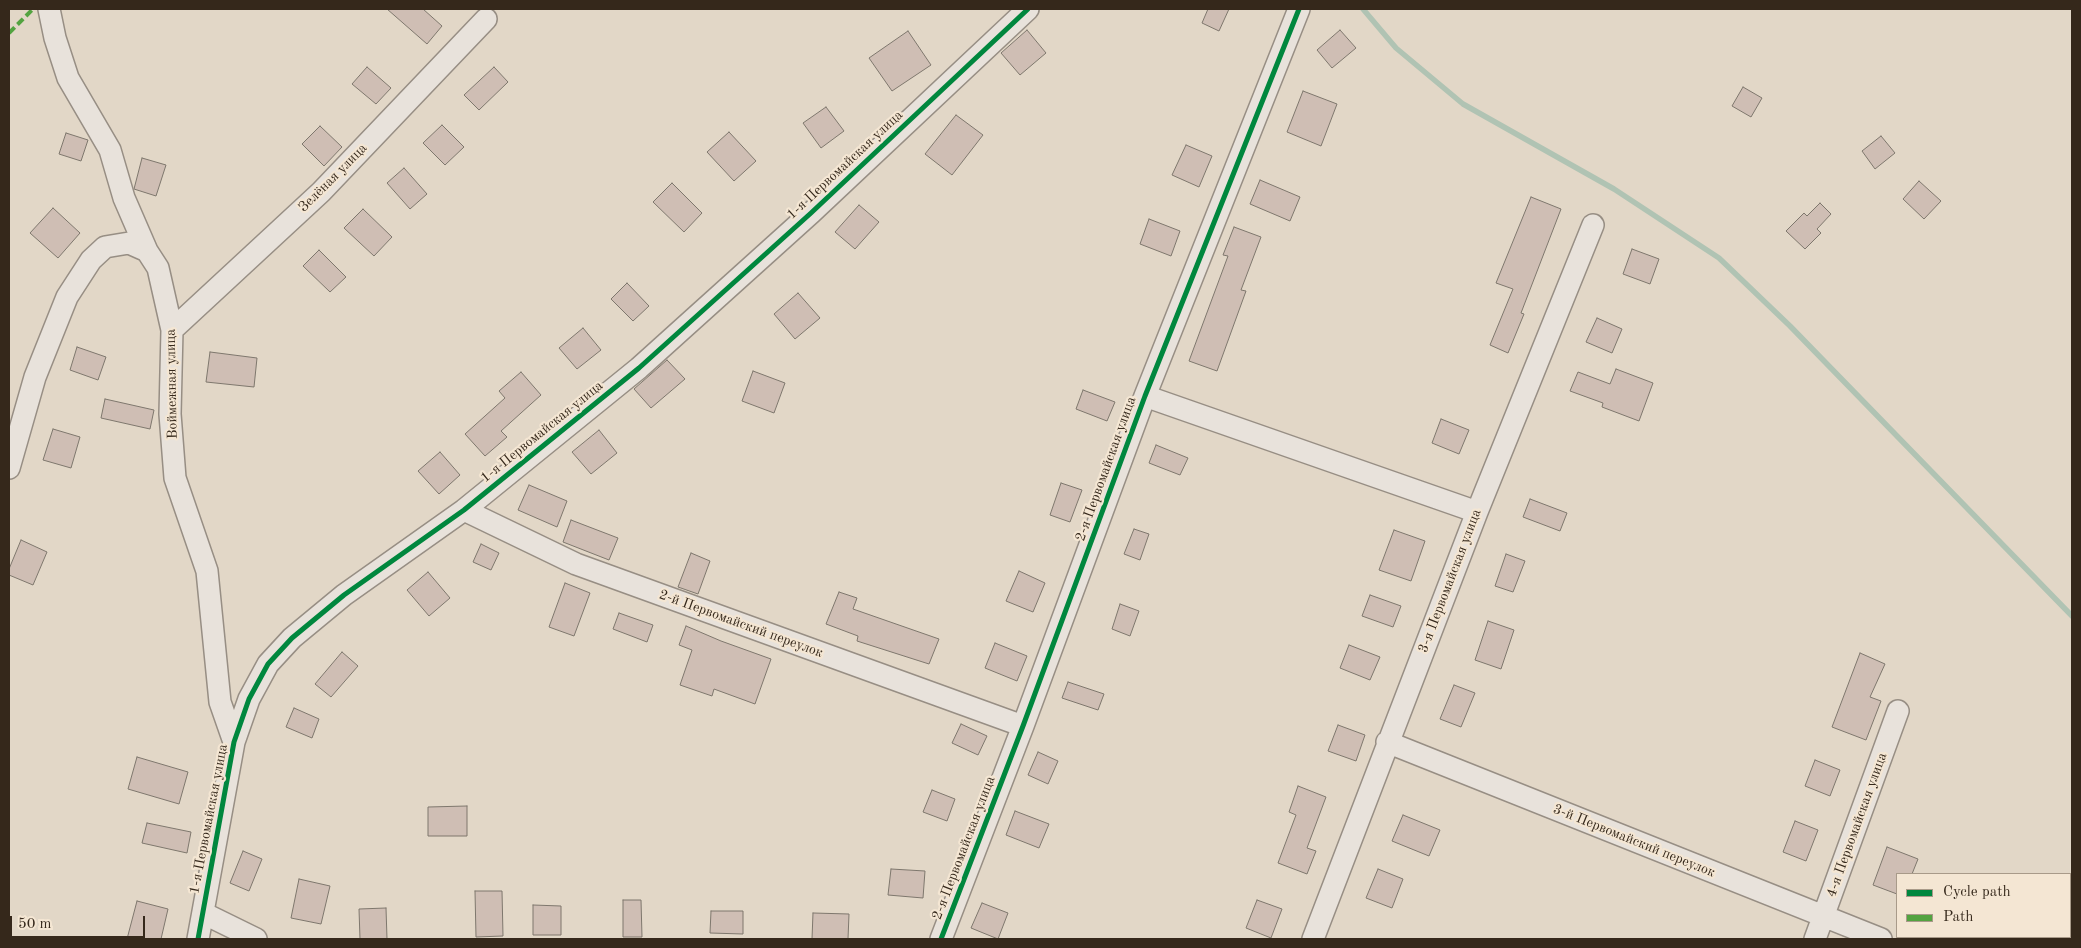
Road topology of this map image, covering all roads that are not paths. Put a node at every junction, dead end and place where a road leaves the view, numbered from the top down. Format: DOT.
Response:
graph roads {
  1 [pos="49,9"];
  2 [pos="1028,9"];
  3 [pos="1299,9"];
  4 [pos="486,20"];
  5 [pos="1593,225"];
  6 [pos="146,251"];
  7 [pos="172,330"];
  8 [pos="1145,396"];
  9 [pos="9,468"];
  10 [pos="464,510"];
  11 [pos="1477,512"];
  12 [pos="1898,711"];
  13 [pos="1023,726"];
  14 [pos="234,742"];
  15 [pos="1387,742"];
  16 [pos="203,913"];
  17 [pos="1823,918"];
  18 [pos="198,939"];
  19 [pos="256,939"];
  20 [pos="941,939"];
  21 [pos="1313,939"];
  22 [pos="1814,939"];
  23 [pos="1880,939"];
  1 -- 6 [label="street, Воймежная улица"];
  2 -- 10 [label="street, 1-я Первомайская улица"];
  3 -- 8 [label="street, 2-я Первомайская улица"];
  4 -- 7 [label="street, Зелёная улица"];
  5 -- 11 [label="street, 3-я Первомайская улица"];
  6 -- 7 [label="street, Воймежная улица"];
  6 -- 9 [label="street"];
  7 -- 14 [label="street, Воймежная улица"];
  8 -- 11 [label="street"];
  8 -- 13 [label="street, 2-я Первомайская улица"];
  10 -- 13 [label="street, 2-й Первомайский переулок"];
  10 -- 14 [label="street, 1-я Первомайская улица"];
  11 -- 15 [label="street, 3-я Первомайская улица"];
  12 -- 17 [label="street, 4-я Первомайская улица"];
  13 -- 20 [label="street, 2-я Первомайская улица"];
  14 -- 16 [label="street, 1-я Первомайская улица"];
  15 -- 17 [label="street, 3-й Первомайский переулок"];
  15 -- 21 [label="street, 3-я Первомайская улица"];
  16 -- 18 [label="street, 1-я Первомайская улица"];
  16 -- 19 [label="street"];
  17 -- 22 [label="street, 4-я Первомайская улица"];
  17 -- 23 [label="street, 3-й Первомайский переулок"];
}
